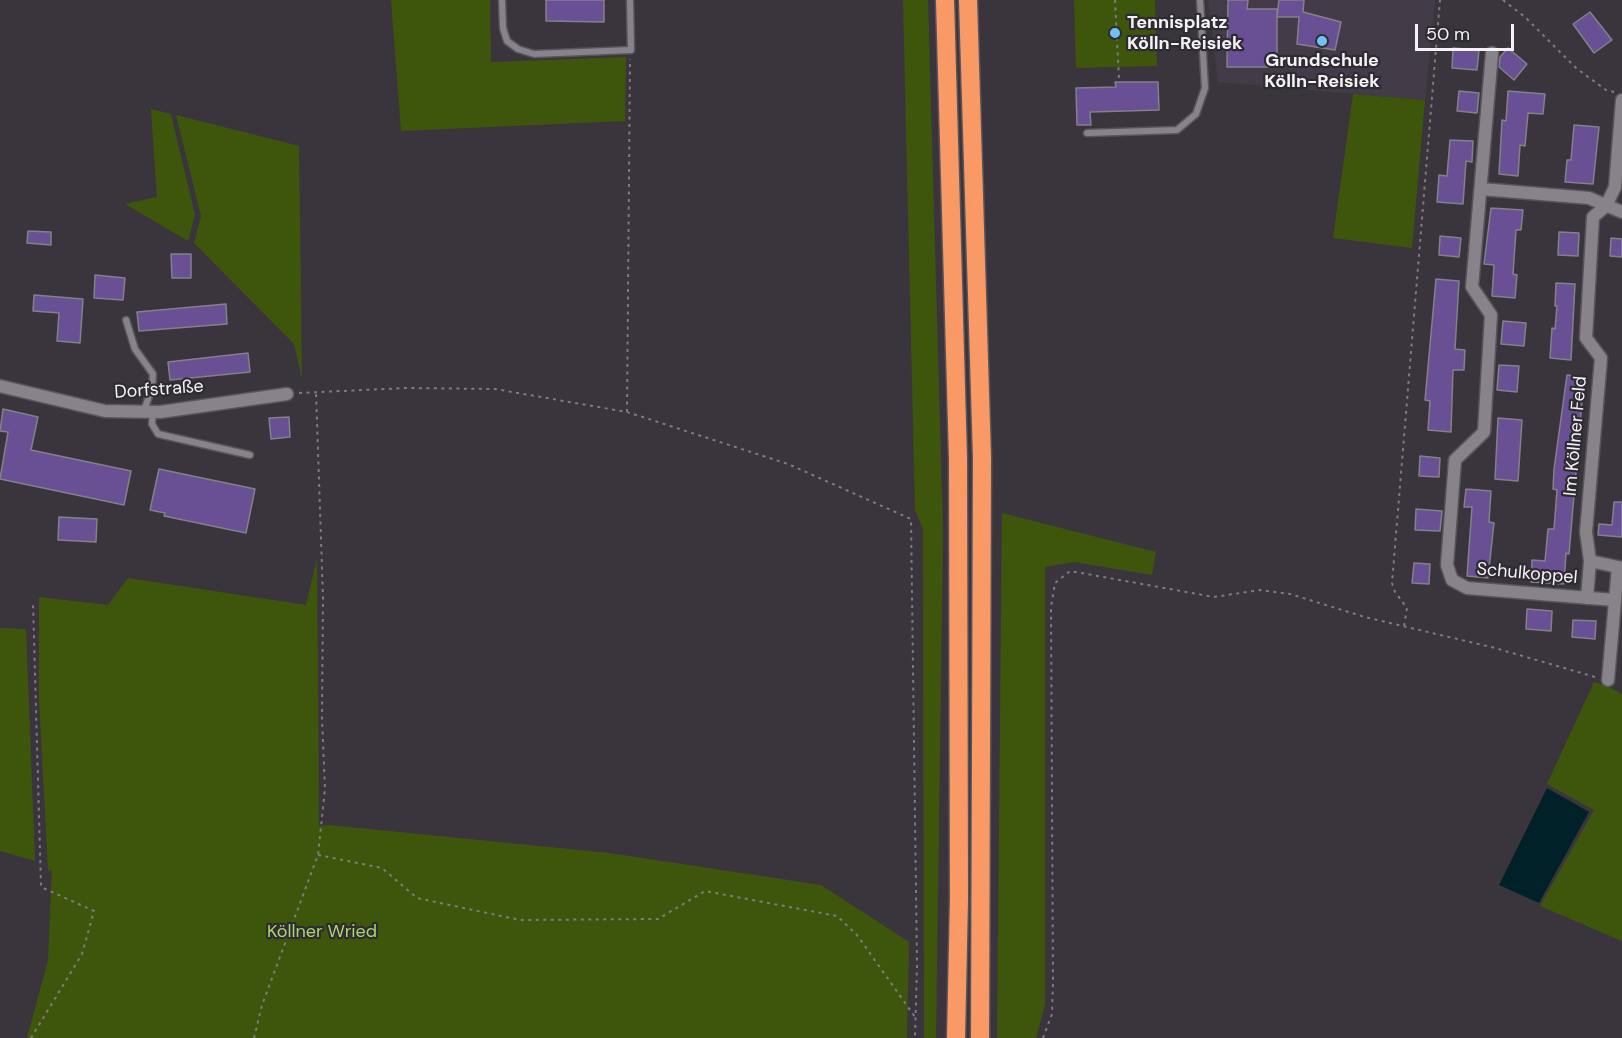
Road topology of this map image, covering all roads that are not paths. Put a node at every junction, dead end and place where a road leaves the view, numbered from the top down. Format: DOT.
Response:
graph roads {
  1 [pos="502,0"];
  2 [pos="630,0"];
  3 [pos="945,0"];
  4 [pos="968,0"];
  5 [pos="1200,0"];
  6 [pos="1492,53"];
  7 [pos="1622,100"];
  8 [pos="1087,133"];
  9 [pos="1481,189"];
  10 [pos="1606,206"];
  11 [pos="1622,212"];
  12 [pos="126,320"];
  13 [pos="0,386"];
  14 [pos="287,394"];
  15 [pos="148,412"];
  16 [pos="250,455"];
  17 [pos="1590,561"];
  18 [pos="1620,567"];
  19 [pos="1587,598"];
  20 [pos="1614,600"];
  21 [pos="1608,680"];
  22 [pos="956,1038"];
  23 [pos="980,1038"];
  1 -- 2 [label="lane"];
  3 -- 22 [label="highway"];
  4 -- 23 [label="highway"];
  5 -- 8 [label="lane"];
  6 -- 9 [label="street, Schulkoppel"];
  7 -- 10 [label="street, Im Köllner Feld"];
  9 -- 10 [label="street"];
  9 -- 19 [label="street, Schulkoppel"];
  10 -- 11 [label="street"];
  10 -- 17 [label="street, Im Köllner Feld"];
  12 -- 15 [label="lane"];
  13 -- 15 [label="street, Dorfstraße"];
  14 -- 15 [label="street, Dorfstraße"];
  15 -- 16 [label="lane"];
  17 -- 18 [label="street"];
  17 -- 19 [label="street, Im Köllner Feld"];
  18 -- 20 [label="street"];
  19 -- 20 [label="street, Schulkoppel"];
  20 -- 21 [label="street"];
}
